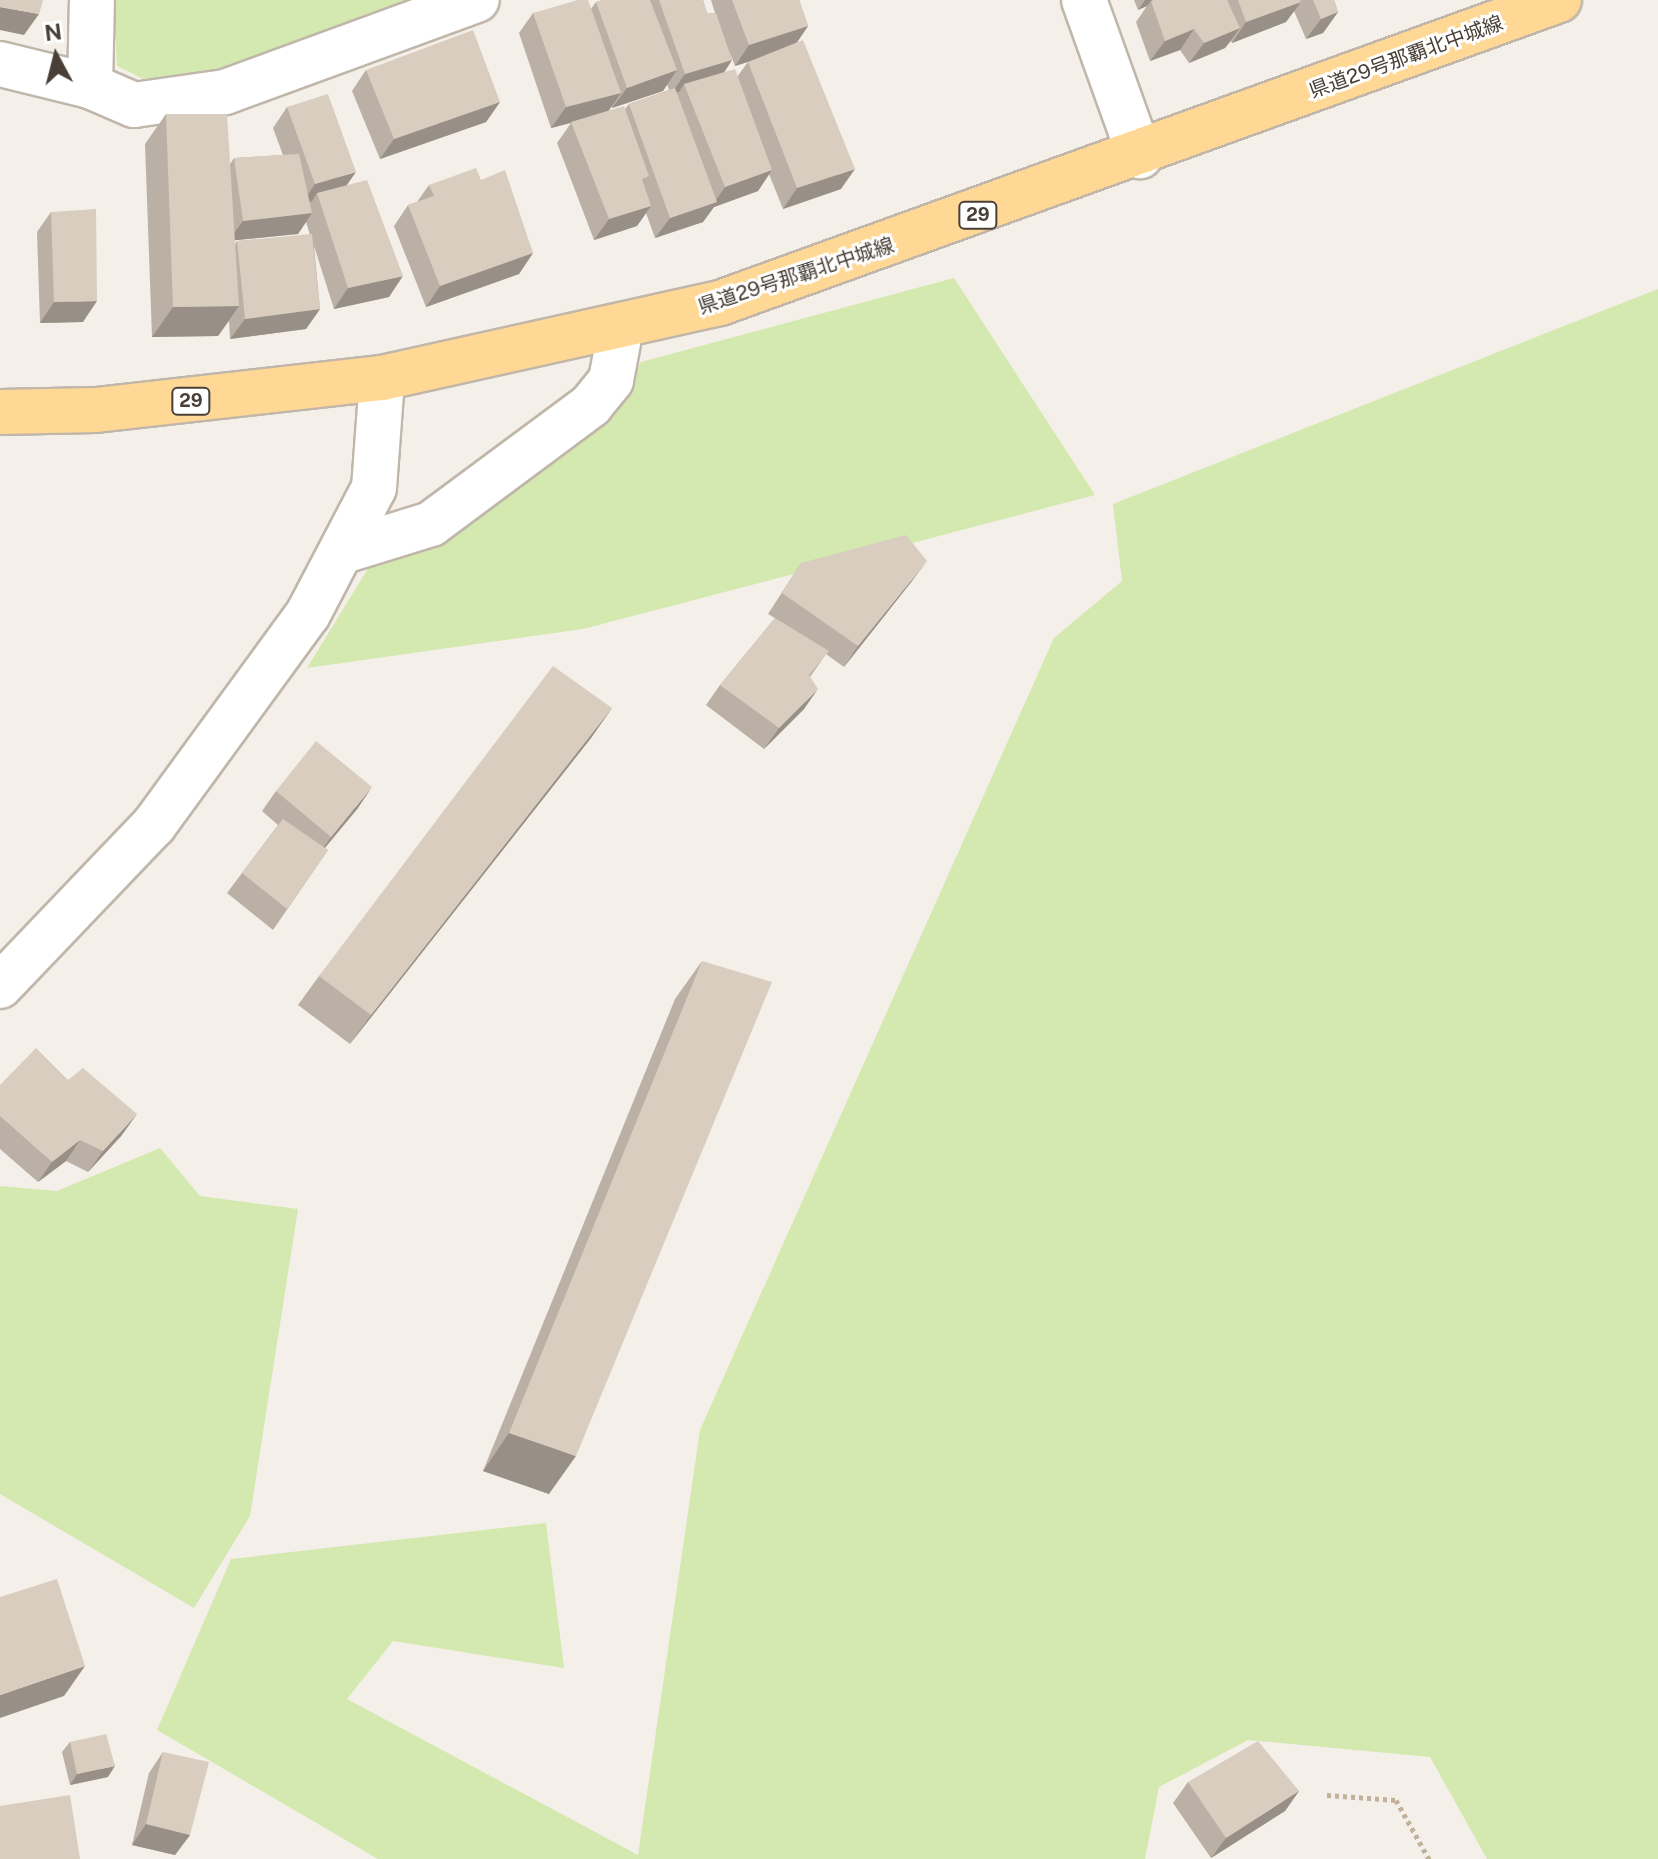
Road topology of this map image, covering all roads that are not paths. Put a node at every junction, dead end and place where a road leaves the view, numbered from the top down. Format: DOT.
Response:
graph roads {
  1 [pos="92,0"];
  2 [pos="477,0"];
  3 [pos="1084,0"];
  4 [pos="1559,0"];
  5 [pos="0,64"];
  6 [pos="90,86"];
  7 [pos="1140,156"];
  8 [pos="621,327"];
  9 [pos="382,378"];
  10 [pos="0,412"];
  11 [pos="347,550"];
  12 [pos="0,986"];
  1 -- 6 [label="street"];
  2 -- 6 [label="street"];
  3 -- 7 [label="street"];
  4 -- 7 [label="main road, 県道29号那覇北中城線 / 29"];
  5 -- 6 [label="street"];
  7 -- 8 [label="main road, 県道29号那覇北中城線 / 29"];
  8 -- 9 [label="main road, 県道29号那覇北中城線 / 29"];
  8 -- 11 [label="street"];
  9 -- 10 [label="main road, 県道29号那覇北中城線 / 29"];
  9 -- 11 [label="street"];
  11 -- 12 [label="street"];
}
